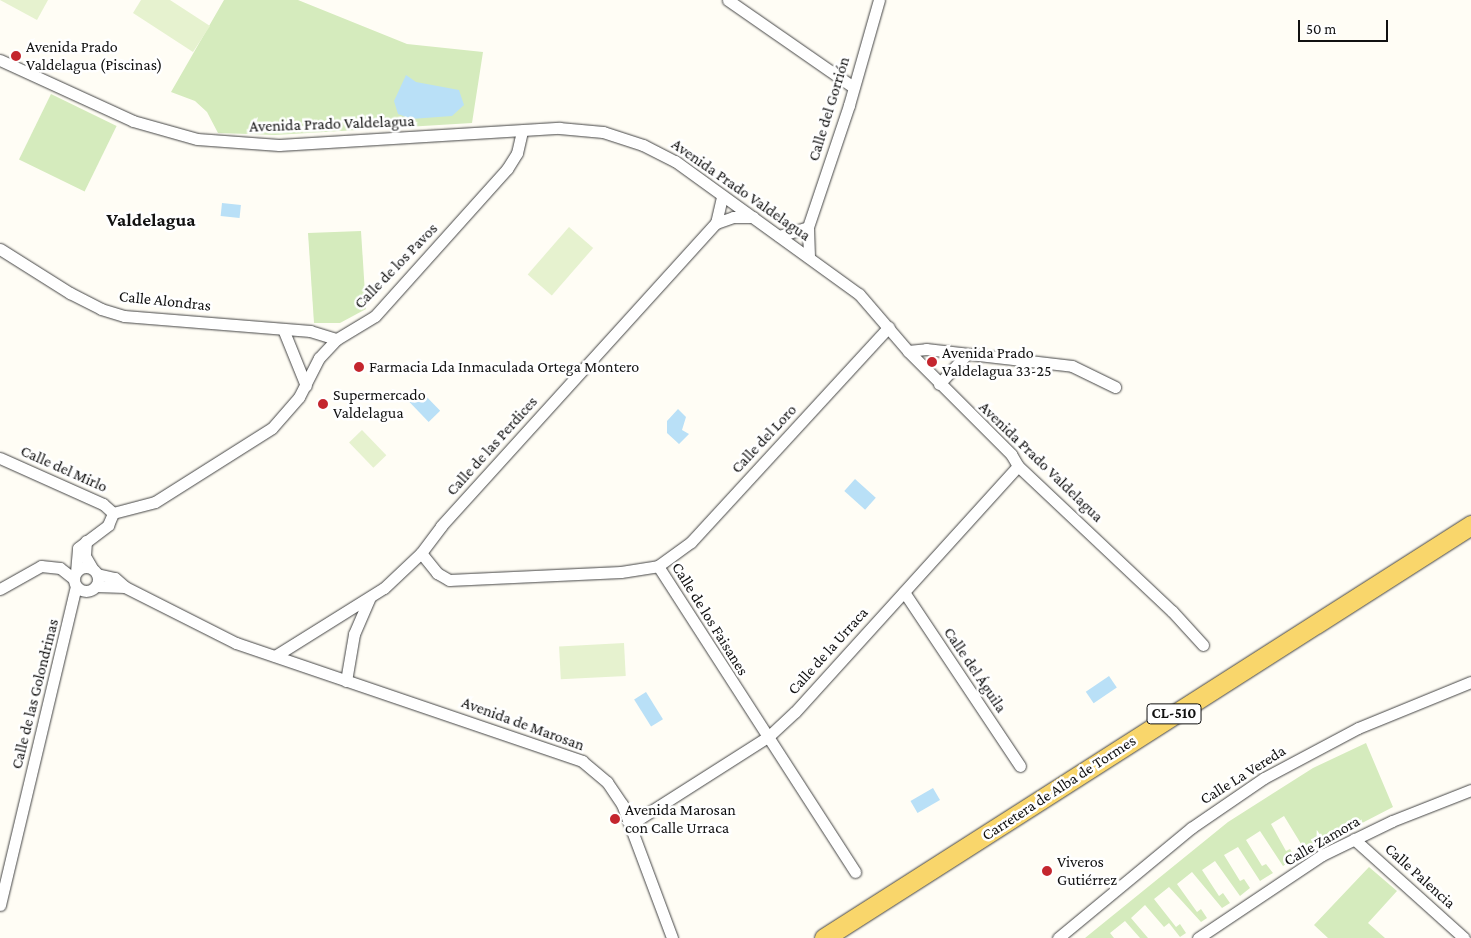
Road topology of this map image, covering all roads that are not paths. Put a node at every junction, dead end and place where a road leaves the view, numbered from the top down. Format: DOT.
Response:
graph roads {
  1 [pos="728,0"];
  2 [pos="879,0"];
  3 [pos="0,60"];
  4 [pos="853,87"];
  5 [pos="522,131"];
  6 [pos="722,197"];
  7 [pos="752,217"];
  8 [pos="716,223"];
  9 [pos="808,227"];
  10 [pos="779,236"];
  11 [pos="0,249"];
  12 [pos="809,257"];
  13 [pos="888,327"];
  14 [pos="283,329"];
  15 [pos="337,339"];
  16 [pos="908,351"];
  17 [pos="967,354"];
  18 [pos="939,384"];
  19 [pos="306,386"];
  20 [pos="1115,387"];
  21 [pos="0,458"];
  22 [pos="1018,466"];
  23 [pos="113,512"];
  24 [pos="1471,525"];
  25 [pos="86,541"];
  26 [pos="421,553"];
  27 [pos="658,566"];
  28 [pos="95,571"];
  29 [pos="82,583"];
  30 [pos="125,587"];
  31 [pos="0,589"];
  32 [pos="904,592"];
  33 [pos="370,597"];
  34 [pos="340,614"];
  35 [pos="356,629"];
  36 [pos="1203,645"];
  37 [pos="275,656"];
  38 [pos="346,681"];
  39 [pos="1471,682"];
  40 [pos="768,736"];
  41 [pos="1020,766"];
  42 [pos="1471,790"];
  43 [pos="631,824"];
  44 [pos="1354,838"];
  45 [pos="855,872"];
  46 [pos="0,905"];
  47 [pos="666,926"];
  48 [pos="665,938"];
  49 [pos="672,938"];
  50 [pos="824,938"];
  51 [pos="1058,938"];
  52 [pos="1198,938"];
  53 [pos="1464,938"];
  1 -- 4 [label="street"];
  2 -- 4 [label="street, Calle del Gorrión"];
  3 -- 5 [label="street, Avenida Prado Valdelagua"];
  4 -- 9 [label="street, Calle del Gorrión"];
  5 -- 6 [label="street, Avenida Prado Valdelagua"];
  5 -- 15 [label="street, Calle de los Pavos"];
  6 -- 7 [label="street, Avenida Prado Valdelagua"];
  6 -- 8 [label="street, Calle de las Perdices"];
  7 -- 8 [label="street"];
  7 -- 10 [label="street, Avenida Prado Valdelagua"];
  8 -- 26 [label="street, Calle de las Perdices"];
  9 -- 10 [label="street"];
  9 -- 12 [label="street, Calle del Gorrión"];
  10 -- 12 [label="street, Avenida Prado Valdelagua"];
  11 -- 14 [label="street, Calle Alondras"];
  12 -- 13 [label="street, Avenida Prado Valdelagua"];
  13 -- 16 [label="street, Avenida Prado Valdelagua"];
  13 -- 27 [label="street, Calle del Loro"];
  14 -- 15 [label="street, Calle Alondras"];
  14 -- 19 [label="street"];
  15 -- 19 [label="street, Calle de los Pavos"];
  16 -- 17 [label="street"];
  16 -- 18 [label="street, Avenida Prado Valdelagua"];
  17 -- 18 [label="street"];
  17 -- 20 [label="street"];
  18 -- 22 [label="street, Avenida Prado Valdelagua"];
  19 -- 23 [label="street, Calle de los Pavos"];
  21 -- 23 [label="street, Calle del Mirlo"];
  22 -- 32 [label="street, Calle de la Urraca"];
  22 -- 36 [label="street, Avenida Prado Valdelagua"];
  23 -- 25 [label="street"];
  24 -- 50 [label="main road, Carretera de Alba de Tormes / CL-510"];
  25 -- 28 [label="street"];
  25 -- 29 [label="street"];
  26 -- 27 [label="street, Calle de los Faisanes"];
  26 -- 33 [label="street, Calle de las Perdices"];
  27 -- 40 [label="street, Calle de los Faisanes"];
  28 -- 29 [label="street"];
  28 -- 29 [label="street"];
  28 -- 30 [label="street, Avenida de Marosan"];
  29 -- 30 [label="street"];
  29 -- 31 [label="street"];
  29 -- 46 [label="street, Calle de las Golondrinas"];
  30 -- 37 [label="street, Avenida de Marosan"];
  32 -- 40 [label="street, Calle de la Urraca"];
  32 -- 41 [label="street, Calle del Águila"];
  33 -- 34 [label="street, Calle de las Perdices"];
  33 -- 35 [label="street, Calle de las Perdices"];
  34 -- 35 [label="street"];
  34 -- 37 [label="street, Calle de las Perdices"];
  35 -- 38 [label="street, Calle de las Perdices"];
  37 -- 38 [label="street, Avenida de Marosan"];
  38 -- 43 [label="street, Avenida de Marosan"];
  39 -- 51 [label="street, Calle La Vereda"];
  40 -- 43 [label="street, Calle de la Urraca"];
  40 -- 45 [label="street, Calle de los Faisanes"];
  42 -- 44 [label="street, Calle Zamora"];
  43 -- 47 [label="street, Avenida de Marosan"];
  44 -- 52 [label="street, Calle Zamora"];
  44 -- 53 [label="street, Calle Palencia"];
  47 -- 48 [label="street, Avenida de Marosan"];
  47 -- 49 [label="street, Avenida de Marosan"];
}
